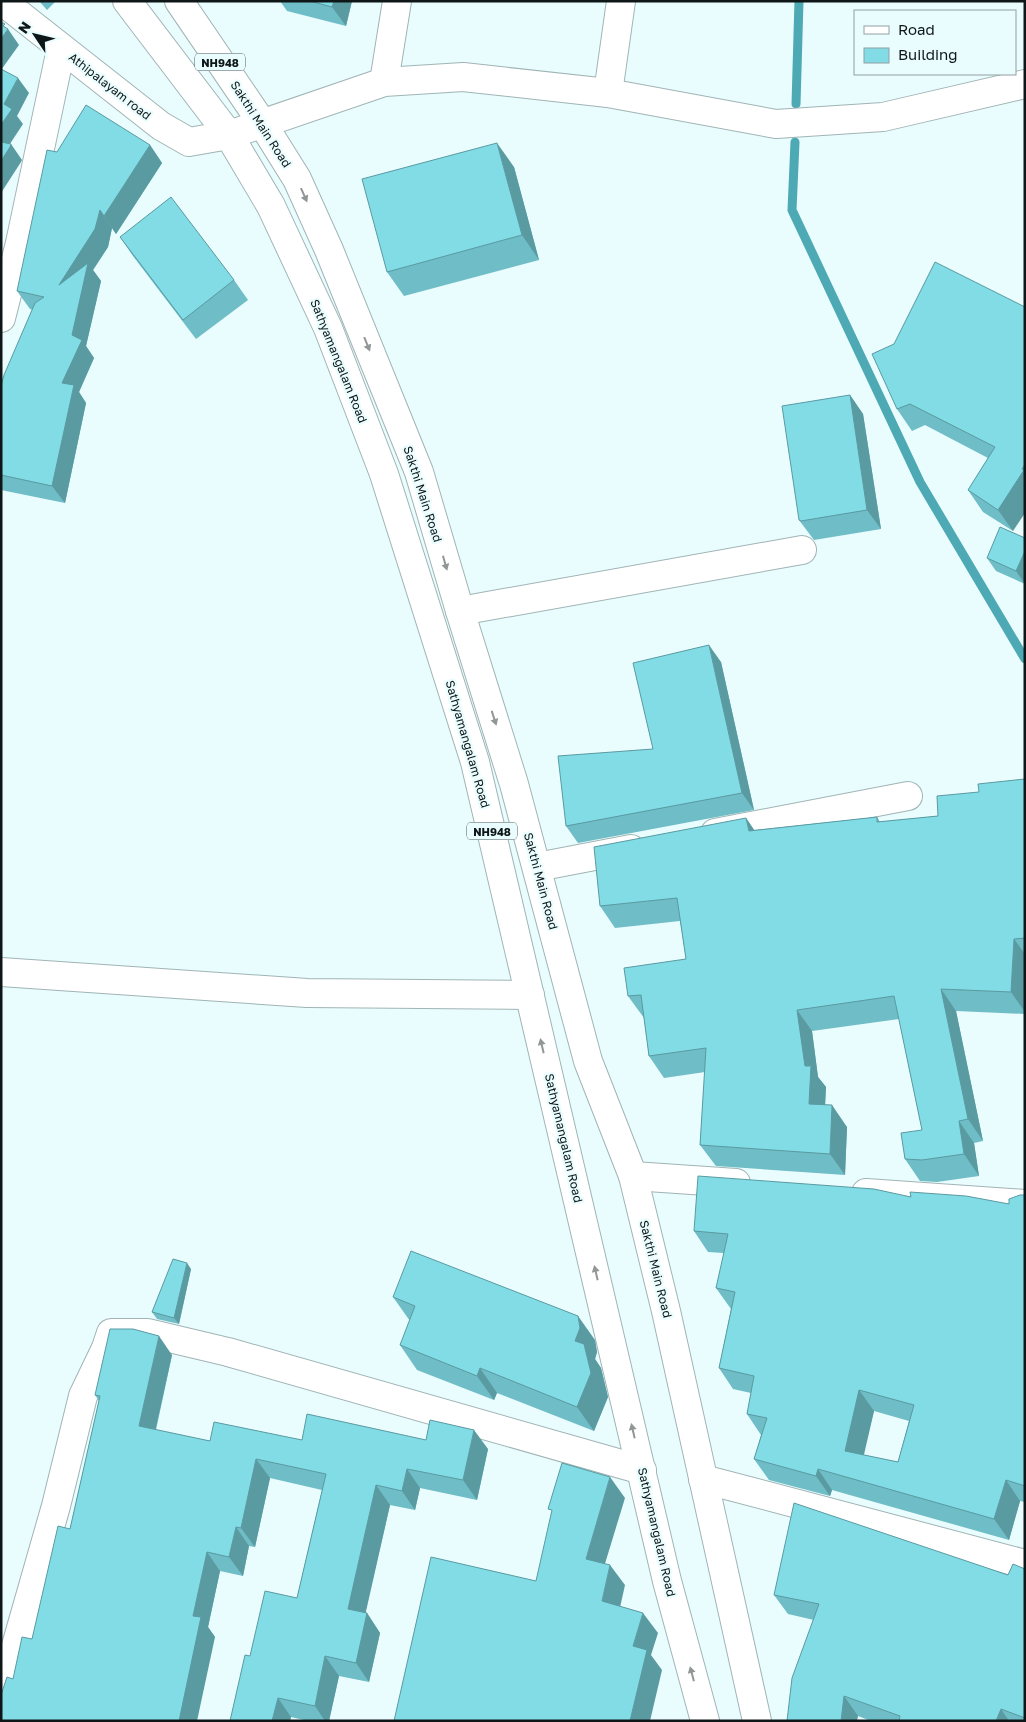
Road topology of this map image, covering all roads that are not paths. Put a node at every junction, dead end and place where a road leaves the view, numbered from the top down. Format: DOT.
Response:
graph roads {
  1 [pos="2,1"];
  2 [pos="127,1"];
  3 [pos="179,1"];
  4 [pos="397,1"];
  5 [pos="621,1"];
  6 [pos="62,49"];
  7 [pos="384,82"];
  8 [pos="1025,84"];
  9 [pos="608,93"];
  10 [pos="262,122"];
  11 [pos="229,135"];
  12 [pos="11,238"];
  13 [pos="1,318"];
  14 [pos="802,550"];
  15 [pos="460,611"];
  16 [pos="908,796"];
  17 [pos="692,837"];
  18 [pos="653,845"];
  19 [pos="537,867"];
  20 [pos="1,972"];
  21 [pos="530,995"];
  22 [pos="633,1176"];
  23 [pos="760,1185"];
  24 [pos="838,1191"];
  25 [pos="1025,1204"];
  26 [pos="642,1470"];
  27 [pos="703,1479"];
  28 [pos="1025,1564"];
  29 [pos="1,1698"];
  30 [pos="705,1721"];
  31 [pos="757,1721"];
  1 -- 6 [label="main road, Athipalayam road"];
  2 -- 11 [label="main road, Sathyamangalam Road / NH948"];
  3 -- 10 [label="main road, Sakthi Main Road / NH948"];
  4 -- 7 [label="main road"];
  5 -- 9 [label="main road"];
  6 -- 11 [label="main road, Athipalayam road"];
  6 -- 12 [label="main road"];
  7 -- 9 [label="main road, Athipalayam road"];
  7 -- 10 [label="main road, Athipalayam road"];
  8 -- 9 [label="main road, Athipalayam road"];
  10 -- 11 [label="main road, Athipalayam road"];
  10 -- 15 [label="main road, Sakthi Main Road / NH948, one-way"];
  11 -- 21 [label="main road, Sathyamangalam Road / NH948"];
  12 -- 13 [label="main road"];
  14 -- 15 [label="main road"];
  15 -- 19 [label="main road, Sakthi Main Road / NH948, one-way"];
  16 -- 17 [label="main road"];
  18 -- 19 [label="main road"];
  19 -- 22 [label="main road, Sakthi Main Road / NH948"];
  20 -- 21 [label="main road"];
  26 -- 21 [label="main road, Sathyamangalam Road / NH948, one-way"];
  22 -- 23 [label="main road"];
  22 -- 27 [label="main road, Sakthi Main Road / NH948"];
  24 -- 25 [label="main road"];
  26 -- 29 [label="main road"];
  30 -- 26 [label="main road, Sathyamangalam Road / NH948, one-way"];
  27 -- 28 [label="main road"];
  27 -- 31 [label="main road, Sakthi Main Road / NH948"];
}
